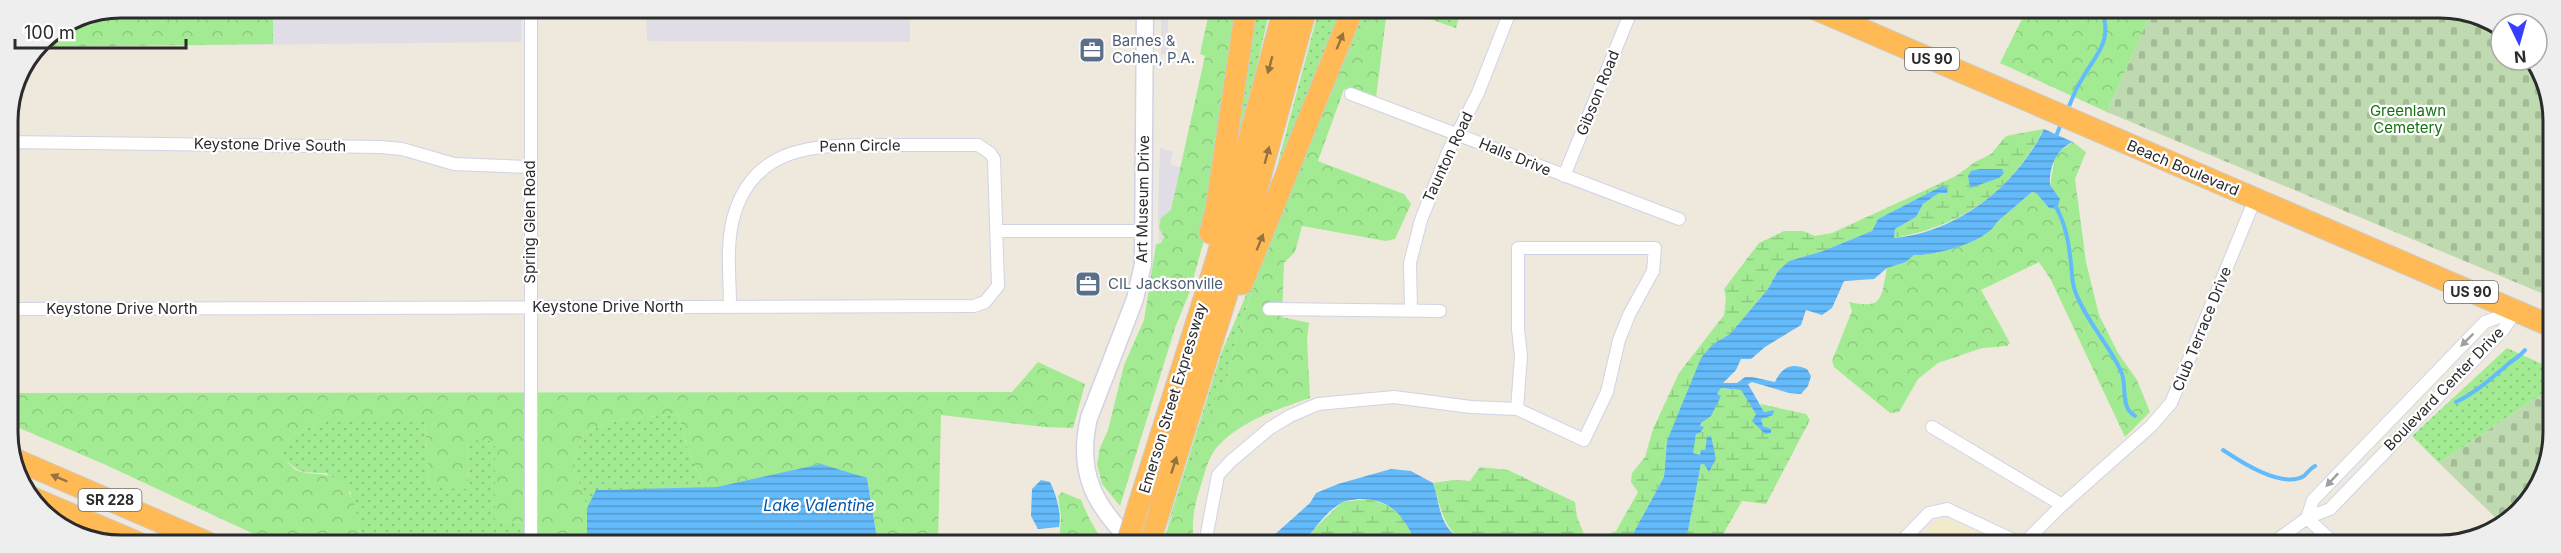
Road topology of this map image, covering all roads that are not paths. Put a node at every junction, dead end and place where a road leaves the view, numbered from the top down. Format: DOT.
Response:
graph roads {
  1 [pos="531,18"];
  2 [pos="1145,18"];
  3 [pos="1245,18"];
  4 [pos="1282,18"];
  5 [pos="1304,18"];
  6 [pos="1349,18"];
  7 [pos="1508,18"];
  8 [pos="1628,18"];
  9 [pos="1836,18"];
  10 [pos="1854,18"];
  11 [pos="1860,28"];
  12 [pos="1351,94"];
  13 [pos="1459,134"];
  14 [pos="18,142"];
  15 [pos="530,167"];
  16 [pos="1564,176"];
  17 [pos="2255,199"];
  18 [pos="1679,219"];
  19 [pos="998,231"];
  20 [pos="1144,231"];
  21 [pos="730,306"];
  22 [pos="531,308"];
  23 [pos="18,309"];
  24 [pos="1269,309"];
  25 [pos="1411,311"];
  26 [pos="1440,311"];
  27 [pos="2516,311"];
  28 [pos="2543,323"];
  29 [pos="1193,369"];
  30 [pos="1517,409"];
  31 [pos="1932,427"];
  32 [pos="22,462"];
  33 [pos="47,504"];
  34 [pos="2062,505"];
  35 [pos="2307,518"];
  36 [pos="120,535"];
  37 [pos="190,535"];
  38 [pos="531,535"];
  39 [pos="1125,535"];
  40 [pos="1130,535"];
  41 [pos="1152,535"];
  42 [pos="1206,535"];
  43 [pos="1908,535"];
  44 [pos="2003,535"];
  45 [pos="2032,535"];
  46 [pos="2284,535"];
  47 [pos="2325,535"];
  1 -- 15 [label="street, Spring Glen Road"];
  2 -- 20 [label="street, Art Museum Drive"];
  3 -- 29 [label="highway"];
  4 -- 29 [label="highway, Emerson Street Expressway, one-way"];
  29 -- 5 [label="highway, Emerson Street Expressway, one-way"];
  29 -- 6 [label="highway, one-way"];
  7 -- 13 [label="street, Taunton Road"];
  8 -- 16 [label="street, Gibson Road"];
  9 -- 11 [label="highway, Beach Boulevard / US 90"];
  10 -- 11 [label="street"];
  11 -- 17 [label="highway, Beach Boulevard / US 90"];
  12 -- 13 [label="street, Halls Drive"];
  13 -- 16 [label="street, Halls Drive"];
  13 -- 25 [label="street, Taunton Road"];
  14 -- 15 [label="street, Keystone Drive South"];
  15 -- 22 [label="street, Spring Glen Road"];
  16 -- 18 [label="street, Halls Drive"];
  17 -- 27 [label="highway, Beach Boulevard / US 90"];
  17 -- 34 [label="street, Club Terrace Drive"];
  19 -- 20 [label="street"];
  19 -- 21 [label="street, Keystone Drive North"];
  19 -- 21 [label="street, Penn Circle"];
  20 -- 39 [label="street, Art Museum Drive"];
  21 -- 22 [label="street, Keystone Drive North"];
  22 -- 23 [label="street, Keystone Drive North"];
  22 -- 38 [label="street, Spring Glen Road"];
  24 -- 25 [label="street"];
  25 -- 26 [label="street"];
  27 -- 28 [label="highway, Beach Boulevard / US 90"];
  27 -- 35 [label="street, Boulevard Center Drive"];
  27 -- 35 [label="street, Boulevard Center Drive, one-way"];
  29 -- 40 [label="highway, Emerson Street Expressway, bridge"];
  41 -- 29 [label="highway, Emerson Street Expressway, one-way"];
  30 -- 30 [label="street"];
  30 -- 42 [label="street"];
  31 -- 34 [label="street"];
  37 -- 32 [label="highway, SR 228, one-way"];
  33 -- 36 [label="highway, SR 228"];
  34 -- 45 [label="street, Club Terrace Drive"];
  35 -- 46 [label="street, Boulevard Center Drive"];
  35 -- 47 [label="street"];
  43 -- 44 [label="street"];
}
